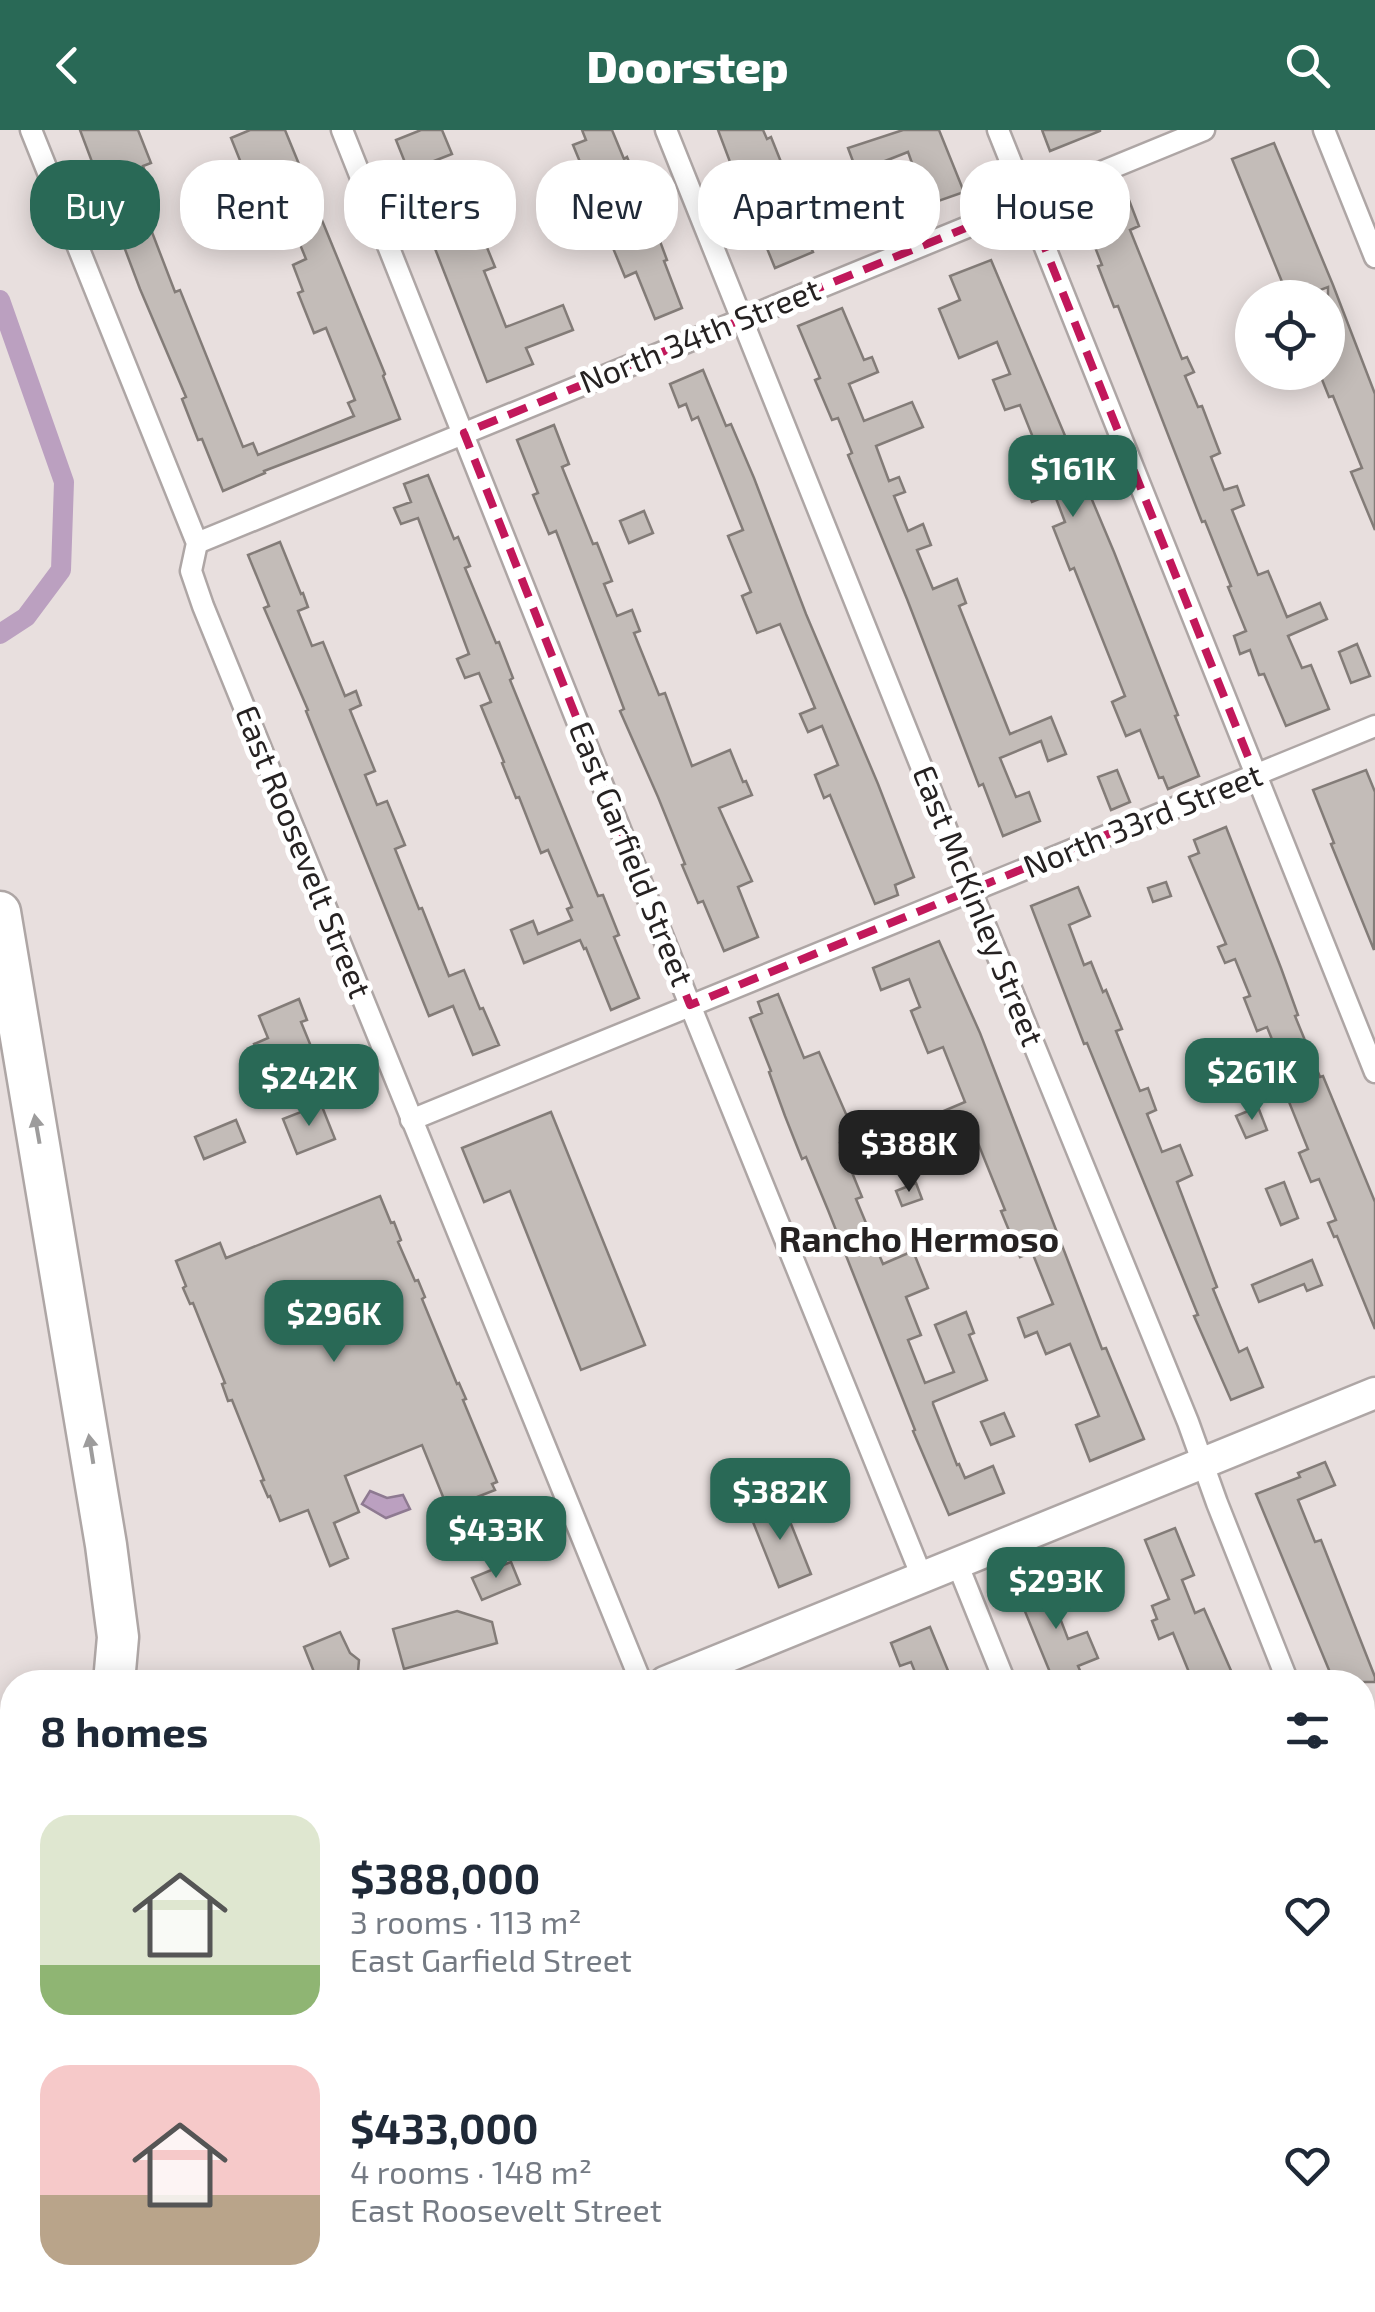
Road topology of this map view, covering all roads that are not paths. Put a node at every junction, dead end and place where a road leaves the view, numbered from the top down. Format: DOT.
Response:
graph roads {
  1 [pos="30,130"];
  2 [pos="342,130"];
  3 [pos="666,130"];
  4 [pos="998,130"];
  5 [pos="1204,130"];
  6 [pos="1324,130"];
  7 [pos="1010,160"];
  8 [pos="1130,161"];
  9 [pos="960,230"];
  10 [pos="1046,250"];
  11 [pos="1375,257"];
  12 [pos="742,319"];
  13 [pos="464,433"];
  14 [pos="197,543"];
  15 [pos="1375,726"];
  16 [pos="1255,774"];
  17 [pos="972,891"];
  18 [pos="0,912"];
  19 [pos="690,1005"];
  20 [pos="1375,1072"];
  21 [pos="410,1120"];
  22 [pos="1375,1392"];
  23 [pos="1203,1464"];
  24 [pos="957,1563"];
  25 [pos="922,1578"];
  26 [pos="118,1637"];
  27 [pos="115,1670"];
  28 [pos="128,1670"];
  29 [pos="635,1670"];
  30 [pos="694,1670"];
  31 [pos="1000,1670"];
  32 [pos="1283,1670"];
  1 -- 14 [label="street, East Roosevelt Street"];
  2 -- 13 [label="street, East Garfield Street"];
  3 -- 12 [label="street, East McKinley Street"];
  4 -- 7 [label="street"];
  5 -- 8 [label="street, North 34th Street"];
  6 -- 11 [label="street"];
  9 -- 12 [label="street, North 34th Street"];
  10 -- 16 [label="street"];
  12 -- 13 [label="street, North 34th Street"];
  12 -- 17 [label="street, East McKinley Street"];
  13 -- 14 [label="street, North 34th Street"];
  13 -- 19 [label="street, East Garfield Street"];
  14 -- 21 [label="street, East Roosevelt Street"];
  15 -- 16 [label="street, North 33rd Street"];
  16 -- 17 [label="street, North 33rd Street"];
  16 -- 20 [label="street"];
  17 -- 19 [label="street, North 33rd Street"];
  17 -- 23 [label="street, East McKinley Street"];
  26 -- 18 [label="highway, one-way"];
  19 -- 21 [label="street, North 33rd Street"];
  19 -- 25 [label="street, East Garfield Street"];
  21 -- 29 [label="street, East Roosevelt Street"];
  22 -- 23 [label="main road"];
  23 -- 24 [label="main road"];
  23 -- 32 [label="street, East McKinley Street"];
  24 -- 25 [label="main road"];
  24 -- 31 [label="street"];
  25 -- 30 [label="main road"];
  26 -- 27 [label="highway"];
  26 -- 28 [label="highway"];
}
